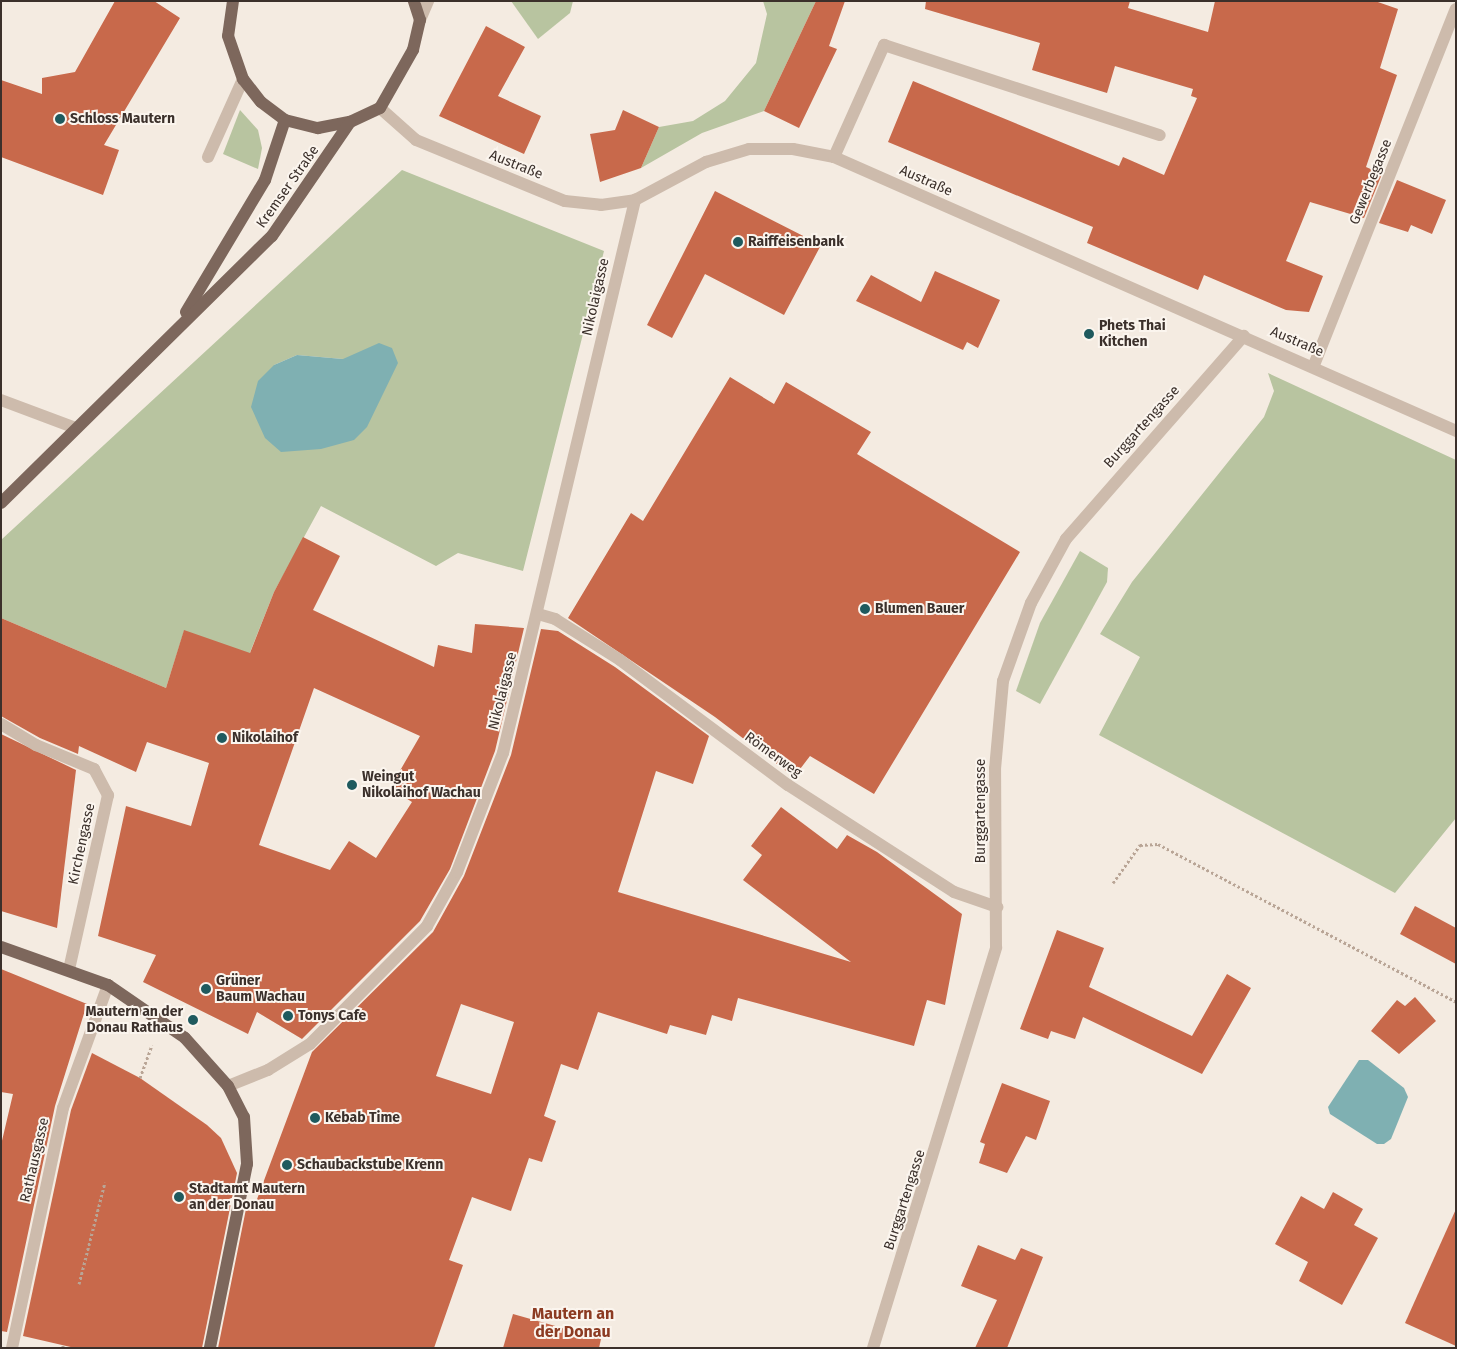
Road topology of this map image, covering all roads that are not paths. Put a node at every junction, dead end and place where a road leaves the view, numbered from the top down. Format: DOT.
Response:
graph roads {
  1 [pos="233,1"];
  2 [pos="414,1"];
  3 [pos="428,1"];
  4 [pos="1456,9"];
  5 [pos="420,20"];
  6 [pos="243,79"];
  7 [pos="380,108"];
  8 [pos="285,120"];
  9 [pos="350,122"];
  10 [pos="1160,135"];
  11 [pos="834,157"];
  12 [pos="208,158"];
  13 [pos="635,200"];
  14 [pos="178,326"];
  15 [pos="1244,336"];
  16 [pos="1314,365"];
  17 [pos="1,400"];
  18 [pos="76,428"];
  19 [pos="1456,431"];
  20 [pos="1,503"];
  21 [pos="538,614"];
  22 [pos="1,724"];
  23 [pos="997,907"];
  24 [pos="1,947"];
  25 [pos="69,970"];
  26 [pos="108,985"];
  27 [pos="228,1086"];
  28 [pos="12,1348"];
  29 [pos="210,1348"];
  30 [pos="873,1348"];
  1 -- 6 [label="main road"];
  2 -- 5 [label="main road"];
  3 -- 5 [label="street"];
  4 -- 16 [label="street, Gewerbegasse"];
  5 -- 7 [label="main road"];
  6 -- 8 [label="main road"];
  6 -- 12 [label="street"];
  7 -- 9 [label="main road"];
  7 -- 13 [label="street, Austraße"];
  8 -- 9 [label="main road"];
  8 -- 14 [label="main road, Kremser Straße"];
  9 -- 14 [label="main road, Kremser Straße"];
  10 -- 11 [label="street"];
  11 -- 13 [label="street, Austraße"];
  11 -- 15 [label="street, Austraße"];
  13 -- 21 [label="street, Nikolaigasse"];
  14 -- 18 [label="main road, Kremser Straße"];
  15 -- 16 [label="street, Austraße"];
  15 -- 23 [label="street, Burggartengasse"];
  16 -- 19 [label="street, Austraße"];
  17 -- 18 [label="street"];
  18 -- 20 [label="main road, Kremser Straße"];
  21 -- 23 [label="street, Römerweg"];
  21 -- 27 [label="street, Nikolaigasse"];
  22 -- 25 [label="street, Kirchengasse"];
  23 -- 30 [label="street, Burggartengasse"];
  24 -- 25 [label="main road"];
  25 -- 26 [label="main road"];
  26 -- 27 [label="main road"];
  26 -- 28 [label="street, Rathausgasse"];
  27 -- 29 [label="main road"];
}
